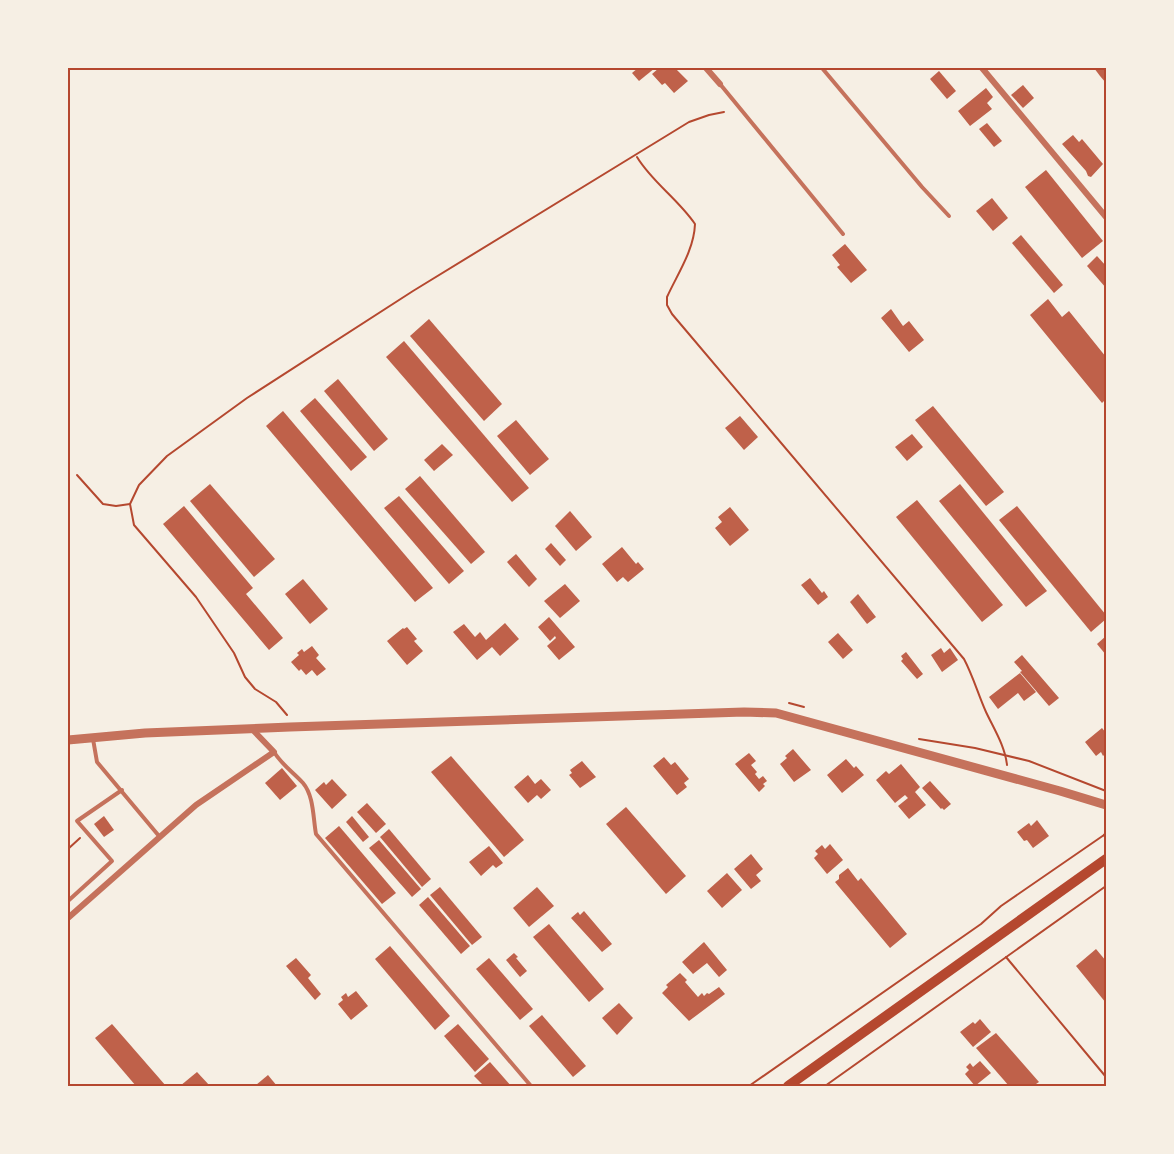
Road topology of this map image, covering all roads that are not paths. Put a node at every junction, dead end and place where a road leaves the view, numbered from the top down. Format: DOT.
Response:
graph roads {
  1 [pos="706,68"];
  2 [pos="822,68"];
  3 [pos="982,68"];
  4 [pos="720,84"];
  5 [pos="949,216"];
  6 [pos="1107,217"];
  7 [pos="843,234"];
  8 [pos="252,729"];
  9 [pos="93,738"];
  10 [pos="68,740"];
  11 [pos="274,752"];
  12 [pos="122,790"];
  13 [pos="1107,806"];
  14 [pos="159,836"];
  15 [pos="1107,859"];
  16 [pos="68,901"];
  17 [pos="68,918"];
  18 [pos="531,1086"];
  19 [pos="788,1086"];
  1 -- 4 [label="street"];
  2 -- 5 [label="lane"];
  3 -- 6 [label="street"];
  4 -- 7 [label="lane"];
  8 -- 9 [label="street"];
  8 -- 11 [label="street"];
  8 -- 13 [label="street"];
  9 -- 10 [label="street"];
  9 -- 12 [label="lane"];
  11 -- 14 [label="street"];
  11 -- 18 [label="lane"];
  12 -- 14 [label="lane"];
  12 -- 16 [label="lane"];
  14 -- 17 [label="street"];
  15 -- 19 [label="main road"];
}
